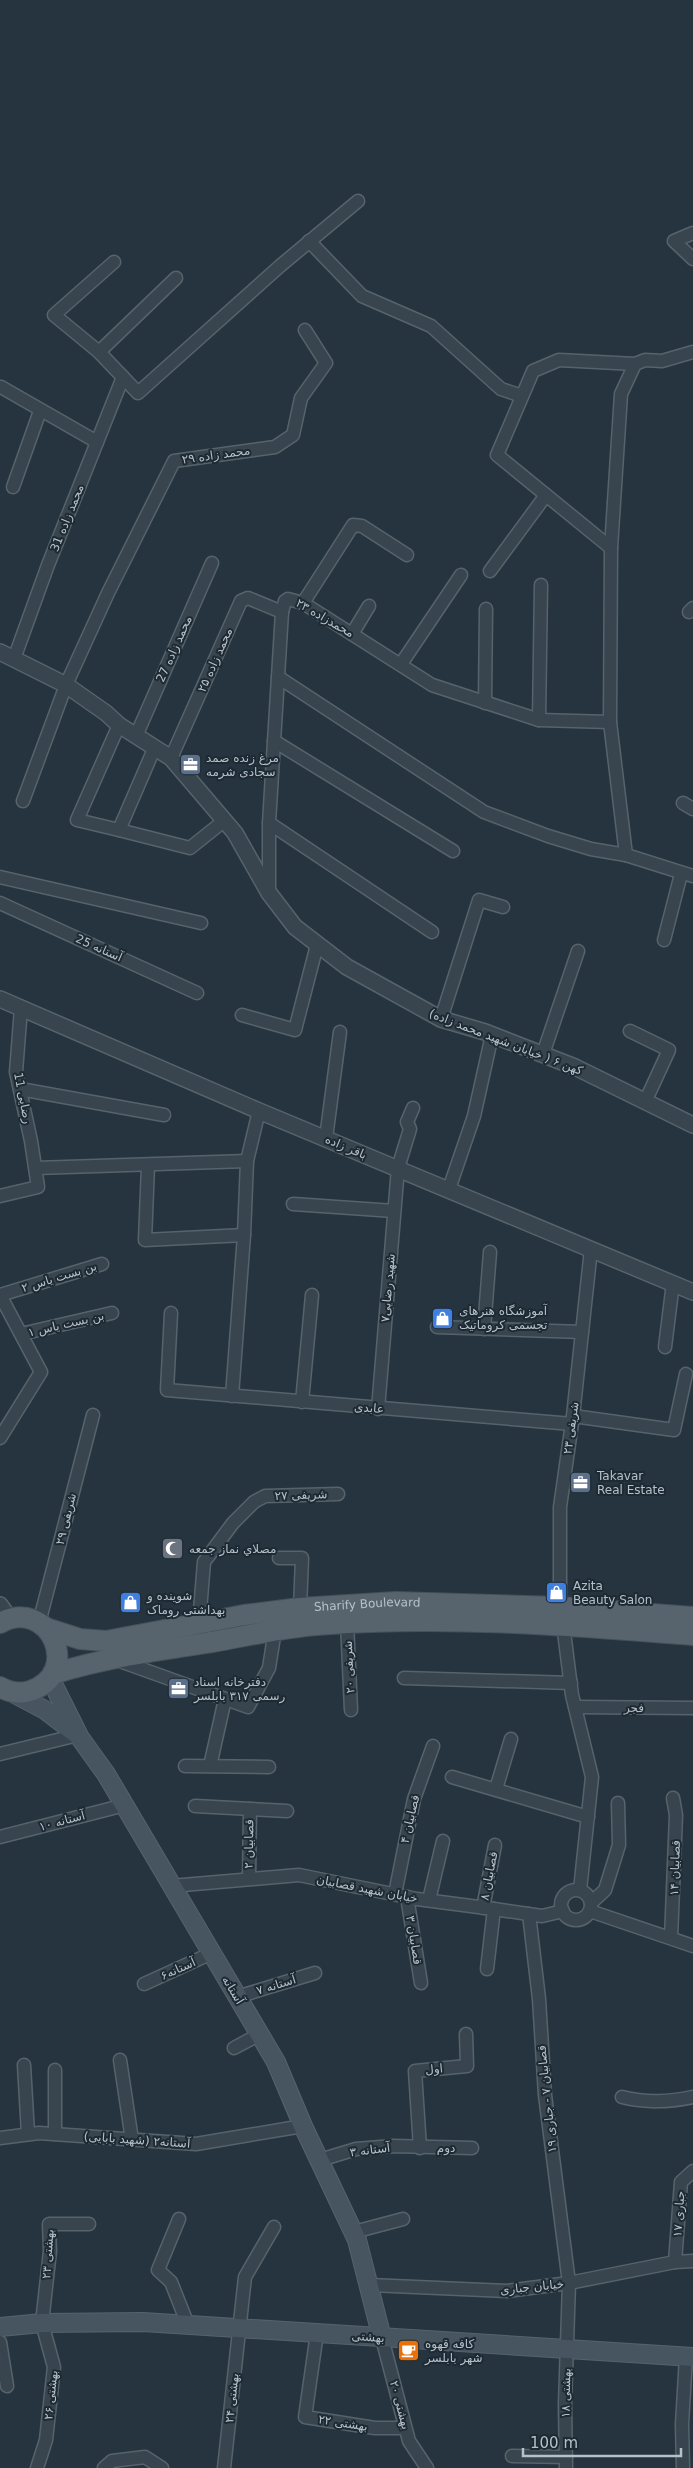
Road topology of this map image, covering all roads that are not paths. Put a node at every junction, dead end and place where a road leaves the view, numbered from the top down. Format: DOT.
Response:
graph roads {
  1 [pos="358,201"];
  2 [pos="693,233"];
  3 [pos="309,241"];
  4 [pos="693,259"];
  5 [pos="114,262"];
  6 [pos="176,278"];
  7 [pos="305,330"];
  8 [pos="99,352"];
  9 [pos="693,352"];
  10 [pos="635,364"];
  11 [pos="123,377"];
  12 [pos="1,387"];
  13 [pos="522,396"];
  14 [pos="40,411"];
  15 [pos="97,442"];
  16 [pos="13,487"];
  17 [pos="546,496"];
  18 [pos="611,548"];
  19 [pos="406,555"];
  20 [pos="212,562"];
  21 [pos="490,571"];
  22 [pos="461,575"];
  23 [pos="541,585"];
  24 [pos="303,603"];
  25 [pos="369,606"];
  26 [pos="486,609"];
  27 [pos="282,612"];
  28 [pos="352,634"];
  29 [pos="0,652"];
  30 [pos="14,659"];
  31 [pos="401,664"];
  32 [pos="278,677"];
  33 [pos="66,686"];
  34 [pos="485,702"];
  35 [pos="538,720"];
  36 [pos="610,722"];
  37 [pos="119,725"];
  38 [pos="136,736"];
  39 [pos="274,741"];
  40 [pos="154,749"];
  41 [pos="171,758"];
  42 [pos="23,800"];
  43 [pos="225,820"];
  44 [pos="269,823"];
  45 [pos="119,830"];
  46 [pos="453,851"];
  47 [pos="626,856"];
  48 [pos="687,875"];
  49 [pos="0,878"];
  50 [pos="269,893"];
  51 [pos="0,903"];
  52 [pos="503,907"];
  53 [pos="201,922"];
  54 [pos="432,932"];
  55 [pos="664,940"];
  56 [pos="317,945"];
  57 [pos="578,950"];
  58 [pos="197,992"];
  59 [pos="0,1000"];
  60 [pos="21,1008"];
  61 [pos="242,1015"];
  62 [pos="441,1019"];
  63 [pos="630,1031"];
  64 [pos="340,1032"];
  65 [pos="492,1035"];
  66 [pos="543,1054"];
  67 [pos="20,1089"];
  68 [pos="645,1102"];
  69 [pos="413,1108"];
  70 [pos="259,1111"];
  71 [pos="164,1115"];
  72 [pos="693,1125"];
  73 [pos="326,1138"];
  74 [pos="247,1161"];
  75 [pos="148,1166"];
  76 [pos="36,1168"];
  77 [pos="398,1168"];
  78 [pos="449,1190"];
  79 [pos="0,1196"];
  80 [pos="293,1204"];
  81 [pos="394,1210"];
  82 [pos="244,1235"];
  83 [pos="591,1249"];
  84 [pos="490,1252"];
  85 [pos="102,1264"];
  86 [pos="673,1283"];
  87 [pos="693,1292"];
  88 [pos="312,1295"];
  89 [pos="112,1313"];
  90 [pos="171,1313"];
  91 [pos="437,1327"];
  92 [pos="484,1329"];
  93 [pos="582,1332"];
  94 [pos="21,1334"];
  95 [pos="665,1347"];
  96 [pos="686,1374"];
  97 [pos="232,1396"];
  98 [pos="302,1402"];
  99 [pos="378,1409"];
  100 [pos="93,1415"];
  101 [pos="573,1420"];
  102 [pos="0,1438"];
  103 [pos="338,1494"];
  104 [pos="279,1558"];
  105 [pos="300,1608"];
  106 [pos="3,1616"];
  107 [pos="561,1616"];
  108 [pos="693,1617"];
  109 [pos="199,1623"];
  110 [pos="347,1623"];
  111 [pos="43,1625"];
  112 [pos="275,1630"];
  113 [pos="693,1635"];
  114 [pos="98,1640"];
  115 [pos="107,1660"];
  116 [pos="52,1676"];
  117 [pos="404,1678"];
  118 [pos="571,1683"];
  119 [pos="3,1688"];
  120 [pos="225,1699"];
  121 [pos="575,1707"];
  122 [pos="693,1708"];
  123 [pos="351,1710"];
  124 [pos="78,1735"];
  125 [pos="511,1739"];
  126 [pos="433,1746"];
  127 [pos="0,1754"];
  128 [pos="185,1766"];
  129 [pos="210,1766"];
  130 [pos="270,1767"];
  131 [pos="452,1777"];
  132 [pos="496,1789"];
  133 [pos="674,1798"];
  134 [pos="618,1803"];
  135 [pos="125,1805"];
  136 [pos="195,1806"];
  137 [pos="250,1809"];
  138 [pos="287,1810"];
  139 [pos="588,1817"];
  140 [pos="0,1837"];
  141 [pos="443,1841"];
  142 [pos="495,1845"];
  143 [pos="249,1879"];
  144 [pos="171,1886"];
  145 [pos="580,1890"];
  146 [pos="401,1896"];
  147 [pos="429,1900"];
  148 [pos="591,1907"];
  149 [pos="488,1908"];
  150 [pos="563,1911"];
  151 [pos="529,1914"];
  152 [pos="671,1938"];
  153 [pos="693,1946"];
  154 [pos="212,1953"];
  155 [pos="487,1969"];
  156 [pos="315,1972"];
  157 [pos="144,1984"];
  158 [pos="421,1984"];
  159 [pos="237,1996"];
  160 [pos="260,2034"];
  161 [pos="466,2034"];
  162 [pos="234,2048"];
  163 [pos="120,2060"];
  164 [pos="24,2065"];
  165 [pos="55,2070"];
  166 [pos="693,2096"];
  167 [pos="622,2097"];
  168 [pos="303,2126"];
  169 [pos="28,2134"];
  170 [pos="55,2134"];
  171 [pos="0,2138"];
  172 [pos="132,2140"];
  173 [pos="420,2148"];
  174 [pos="472,2148"];
  175 [pos="320,2160"];
  176 [pos="693,2171"];
  177 [pos="180,2219"];
  178 [pos="403,2219"];
  179 [pos="89,2224"];
  180 [pos="274,2227"];
  181 [pos="354,2232"];
  182 [pos="693,2261"];
  183 [pos="675,2262"];
  184 [pos="570,2283"];
  185 [pos="370,2285"];
  186 [pos="42,2323"];
  187 [pos="188,2325"];
  188 [pos="0,2327"];
  189 [pos="240,2327"];
  190 [pos="317,2333"];
  191 [pos="382,2338"];
  192 [pos="0,2342"];
  193 [pos="567,2349"];
  194 [pos="689,2357"];
  195 [pos="7,2386"];
  196 [pos="688,2423"];
  197 [pos="406,2428"];
  198 [pos="512,2456"];
  199 [pos="566,2462"];
  200 [pos="37,2468"];
  201 [pos="104,2468"];
  202 [pos="162,2468"];
  203 [pos="224,2468"];
  204 [pos="427,2468"];
  205 [pos="682,2468"];
  1 -- 3 [label="street"];
  2 -- 4 [label="street"];
  3 -- 11 [label="street"];
  3 -- 13 [label="street"];
  5 -- 8 [label="street"];
  6 -- 8 [label="street"];
  7 -- 33 [label="street, محمد زاده ۲۹"];
  8 -- 11 [label="street"];
  9 -- 10 [label="street"];
  10 -- 13 [label="street"];
  10 -- 18 [label="street"];
  11 -- 15 [label="street, محمد زاده 31"];
  12 -- 14 [label="street"];
  13 -- 17 [label="street"];
  14 -- 15 [label="street"];
  14 -- 16 [label="street"];
  15 -- 30 [label="street, محمد زاده 31"];
  17 -- 18 [label="street"];
  17 -- 21 [label="street"];
  18 -- 36 [label="street"];
  19 -- 24 [label="street"];
  20 -- 38 [label="street, محمد زاده 27"];
  22 -- 31 [label="street"];
  23 -- 35 [label="street"];
  24 -- 27 [label="street, محمدزاده ۲۳"];
  24 -- 28 [label="street, محمدزاده ۲۳"];
  25 -- 28 [label="street"];
  26 -- 34 [label="street"];
  27 -- 32 [label="street, محمدزاده ۲۳"];
  27 -- 41 [label="street, محمد زاده ۲۵"];
  28 -- 31 [label="street, محمدزاده ۲۳"];
  29 -- 30 [label="street, کهن ۶ ( خیابان شهید محمد زاده)"];
  30 -- 33 [label="street, کهن ۶ ( خیابان شهید محمد زاده)"];
  31 -- 34 [label="street, محمدزاده ۲۳"];
  32 -- 39 [label="street, محمدزاده ۲۳"];
  32 -- 47 [label="street"];
  33 -- 37 [label="street, کهن ۶ ( خیابان شهید محمد زاده)"];
  33 -- 42 [label="street"];
  34 -- 35 [label="street, محمدزاده ۲۳"];
  35 -- 36 [label="street, محمدزاده ۲۳"];
  36 -- 47 [label="street"];
  37 -- 38 [label="street, کهن ۶ ( خیابان شهید محمد زاده)"];
  37 -- 45 [label="street"];
  38 -- 40 [label="street, کهن ۶ ( خیابان شهید محمد زاده)"];
  39 -- 44 [label="street, محمدزاده ۲۳"];
  39 -- 46 [label="street"];
  40 -- 41 [label="street, کهن ۶ ( خیابان شهید محمد زاده)"];
  40 -- 45 [label="street"];
  41 -- 43 [label="street, کهن ۶ ( خیابان شهید محمد زاده)"];
  43 -- 45 [label="street"];
  43 -- 50 [label="street, کهن ۶ ( خیابان شهید محمد زاده)"];
  44 -- 50 [label="street, محمدزاده ۲۳"];
  44 -- 54 [label="street"];
  47 -- 48 [label="street"];
  48 -- 55 [label="street"];
  49 -- 53 [label="street"];
  50 -- 56 [label="street, کهن ۶ ( خیابان شهید محمد زاده)"];
  51 -- 58 [label="street, آستانه 25"];
  52 -- 62 [label="street"];
  56 -- 61 [label="street"];
  56 -- 62 [label="street, کهن ۶ ( خیابان شهید محمد زاده)"];
  57 -- 66 [label="street"];
  59 -- 60 [label="street, باقر زاده"];
  60 -- 67 [label="street, رضایی 11"];
  60 -- 70 [label="street, باقر زاده"];
  62 -- 65 [label="street, کهن ۶ ( خیابان شهید محمد زاده)"];
  63 -- 68 [label="street"];
  64 -- 73 [label="street"];
  65 -- 66 [label="street, کهن ۶ ( خیابان شهید محمد زاده)"];
  65 -- 78 [label="street"];
  66 -- 68 [label="street, کهن ۶ ( خیابان شهید محمد زاده)"];
  67 -- 71 [label="street"];
  67 -- 76 [label="street, رضایی 11"];
  68 -- 72 [label="street, کهن ۶ ( خیابان شهید محمد زاده)"];
  69 -- 77 [label="street, شهید رضایی۷"];
  70 -- 73 [label="street, باقر زاده"];
  70 -- 74 [label="street"];
  73 -- 77 [label="street, باقر زاده"];
  74 -- 75 [label="street"];
  74 -- 82 [label="street"];
  75 -- 76 [label="street"];
  75 -- 82 [label="street"];
  76 -- 79 [label="street, رضایی 11"];
  77 -- 78 [label="street, باقر زاده"];
  77 -- 81 [label="street, شهید رضایی۷"];
  78 -- 83 [label="street, باقر زاده"];
  80 -- 81 [label="street"];
  81 -- 99 [label="street, شهید رضایی۷"];
  82 -- 97 [label="street"];
  83 -- 86 [label="street, باقر زاده"];
  83 -- 93 [label="street, شریفی ۲۳"];
  84 -- 92 [label="street"];
  85 -- 94 [label="street, بن بست یاس ۲"];
  86 -- 87 [label="street, باقر زاده"];
  86 -- 95 [label="street"];
  88 -- 98 [label="street"];
  89 -- 94 [label="street, بن بست یاس ۱"];
  90 -- 97 [label="street, عابدی"];
  91 -- 92 [label="street"];
  92 -- 93 [label="street"];
  93 -- 101 [label="street, شریفی ۲۳"];
  94 -- 102 [label="street"];
  96 -- 101 [label="street, عابدی"];
  97 -- 98 [label="street, عابدی"];
  98 -- 99 [label="street, عابدی"];
  99 -- 101 [label="street, عابدی"];
  100 -- 111 [label="street, شریفی ۲۹"];
  101 -- 107 [label="street, شریفی ۲۳"];
  103 -- 109 [label="street, شریفی ۲۷"];
  104 -- 105 [label="street"];
  105 -- 107 [label="main road, Sharify Boulevard"];
  105 -- 109 [label="main road, Sharify Boulevard"];
  106 -- 111 [label="main road, Sharify Boulevard"];
  107 -- 108 [label="main road, Sharify Boulevard"];
  107 -- 110 [label="main road, Sharify Boulevard"];
  107 -- 113 [label="main road, Sharify Boulevard"];
  107 -- 118 [label="street, شریفی ۲۳"];
  109 -- 114 [label="main road, Sharify Boulevard"];
  110 -- 112 [label="main road, Sharify Boulevard"];
  110 -- 123 [label="street, شریفی ۲۰"];
  111 -- 114 [label="main road, Sharify Boulevard"];
  111 -- 116 [label="main road"];
  112 -- 115 [label="main road, Sharify Boulevard"];
  112 -- 120 [label="street"];
  114 -- 115 [label="main road"];
  115 -- 116 [label="main road, Sharify Boulevard"];
  115 -- 120 [label="street"];
  116 -- 119 [label="main road, Sharify Boulevard"];
  116 -- 124 [label="main road"];
  117 -- 118 [label="street"];
  118 -- 121 [label="street, شریفی ۲۳"];
  119 -- 124 [label="main road, آستانه"];
  120 -- 129 [label="street"];
  121 -- 122 [label="street, فجر"];
  121 -- 139 [label="street, شریفی ۲۳"];
  124 -- 127 [label="street"];
  124 -- 135 [label="main road, آستانه"];
  125 -- 132 [label="street"];
  126 -- 146 [label="street, قصابیان ۴"];
  128 -- 129 [label="street"];
  129 -- 130 [label="street"];
  131 -- 132 [label="street"];
  132 -- 139 [label="street"];
  133 -- 152 [label="street, قصابیان ۱۴"];
  134 -- 148 [label="street"];
  135 -- 140 [label="street, آستانه ۱۰"];
  135 -- 144 [label="main road, آستانه"];
  136 -- 137 [label="street"];
  137 -- 138 [label="street"];
  137 -- 143 [label="street, قصابیان ۲"];
  139 -- 145 [label="street, شریفی ۲۳"];
  141 -- 147 [label="street"];
  142 -- 149 [label="street, قصابیان ۸"];
  143 -- 144 [label="street, خیابان شهید قصابیان"];
  143 -- 146 [label="street, خیابان شهید قصابیان"];
  144 -- 154 [label="main road, آستانه"];
  145 -- 148 [label="street"];
  145 -- 150 [label="street"];
  146 -- 147 [label="street, خیابان شهید قصابیان"];
  146 -- 158 [label="street, قصابیان ۳"];
  147 -- 149 [label="street, خیابان شهید قصابیان"];
  148 -- 150 [label="street"];
  148 -- 152 [label="street"];
  149 -- 151 [label="street, خیابان شهید قصابیان"];
  149 -- 155 [label="street, قصابیان ۸"];
  150 -- 151 [label="street, خیابان شهید قصابیان"];
  151 -- 184 [label="street, قصابيان ۷ - جباری ۱۹"];
  152 -- 153 [label="street"];
  154 -- 157 [label="street, آستانه۶"];
  154 -- 159 [label="main road, آستانه"];
  156 -- 159 [label="street, آستانه ۷"];
  159 -- 160 [label="main road, آستانه"];
  160 -- 162 [label="street"];
  160 -- 168 [label="main road, آستانه"];
  161 -- 173 [label="street, اول"];
  163 -- 172 [label="street"];
  164 -- 169 [label="street"];
  165 -- 170 [label="street"];
  166 -- 167 [label="street"];
  168 -- 172 [label="street, آستانه۲ (شهید بابایی)"];
  168 -- 175 [label="main road, آستانه"];
  169 -- 170 [label="street, آستانه۲ (شهید بابایی)"];
  169 -- 171 [label="street, آستانه۲ (شهید بابایی)"];
  170 -- 172 [label="street, آستانه۲ (شهید بابایی)"];
  173 -- 174 [label="street, دوم"];
  173 -- 175 [label="street, آستانه ۳"];
  175 -- 181 [label="main road, آستانه"];
  176 -- 183 [label="street, جباری ۱۷"];
  177 -- 187 [label="street"];
  178 -- 181 [label="street"];
  179 -- 186 [label="street, بهشتی ۲۳"];
  180 -- 189 [label="street, بهشتی ۲۴"];
  181 -- 185 [label="main road, آستانه"];
  182 -- 183 [label="street, خیابان جباری"];
  183 -- 184 [label="street, خیابان جباری"];
  184 -- 185 [label="street, خیابان جباری"];
  184 -- 193 [label="street, قصابيان ۷ - جباری ۱۹"];
  185 -- 191 [label="main road, آستانه"];
  186 -- 187 [label="main road, بهشتی"];
  186 -- 188 [label="main road, بهشتی"];
  186 -- 200 [label="street, بهشتی ۲۶"];
  187 -- 189 [label="main road, بهشتی"];
  189 -- 190 [label="main road, بهشتی"];
  189 -- 203 [label="street, بهشتی ۲۴"];
  190 -- 191 [label="main road, بهشتی"];
  190 -- 197 [label="street, بهشتی ۲۲"];
  191 -- 193 [label="main road, بهشتی"];
  191 -- 197 [label="street, بهشتی ۲۰"];
  192 -- 195 [label="street"];
  193 -- 194 [label="main road, بهشتی"];
  193 -- 199 [label="street, بهشتی ۱۸"];
  194 -- 196 [label="street"];
  196 -- 205 [label="street"];
  197 -- 204 [label="street, بهشتی ۲۰"];
  198 -- 199 [label="street"];
  201 -- 202 [label="street"];
}
